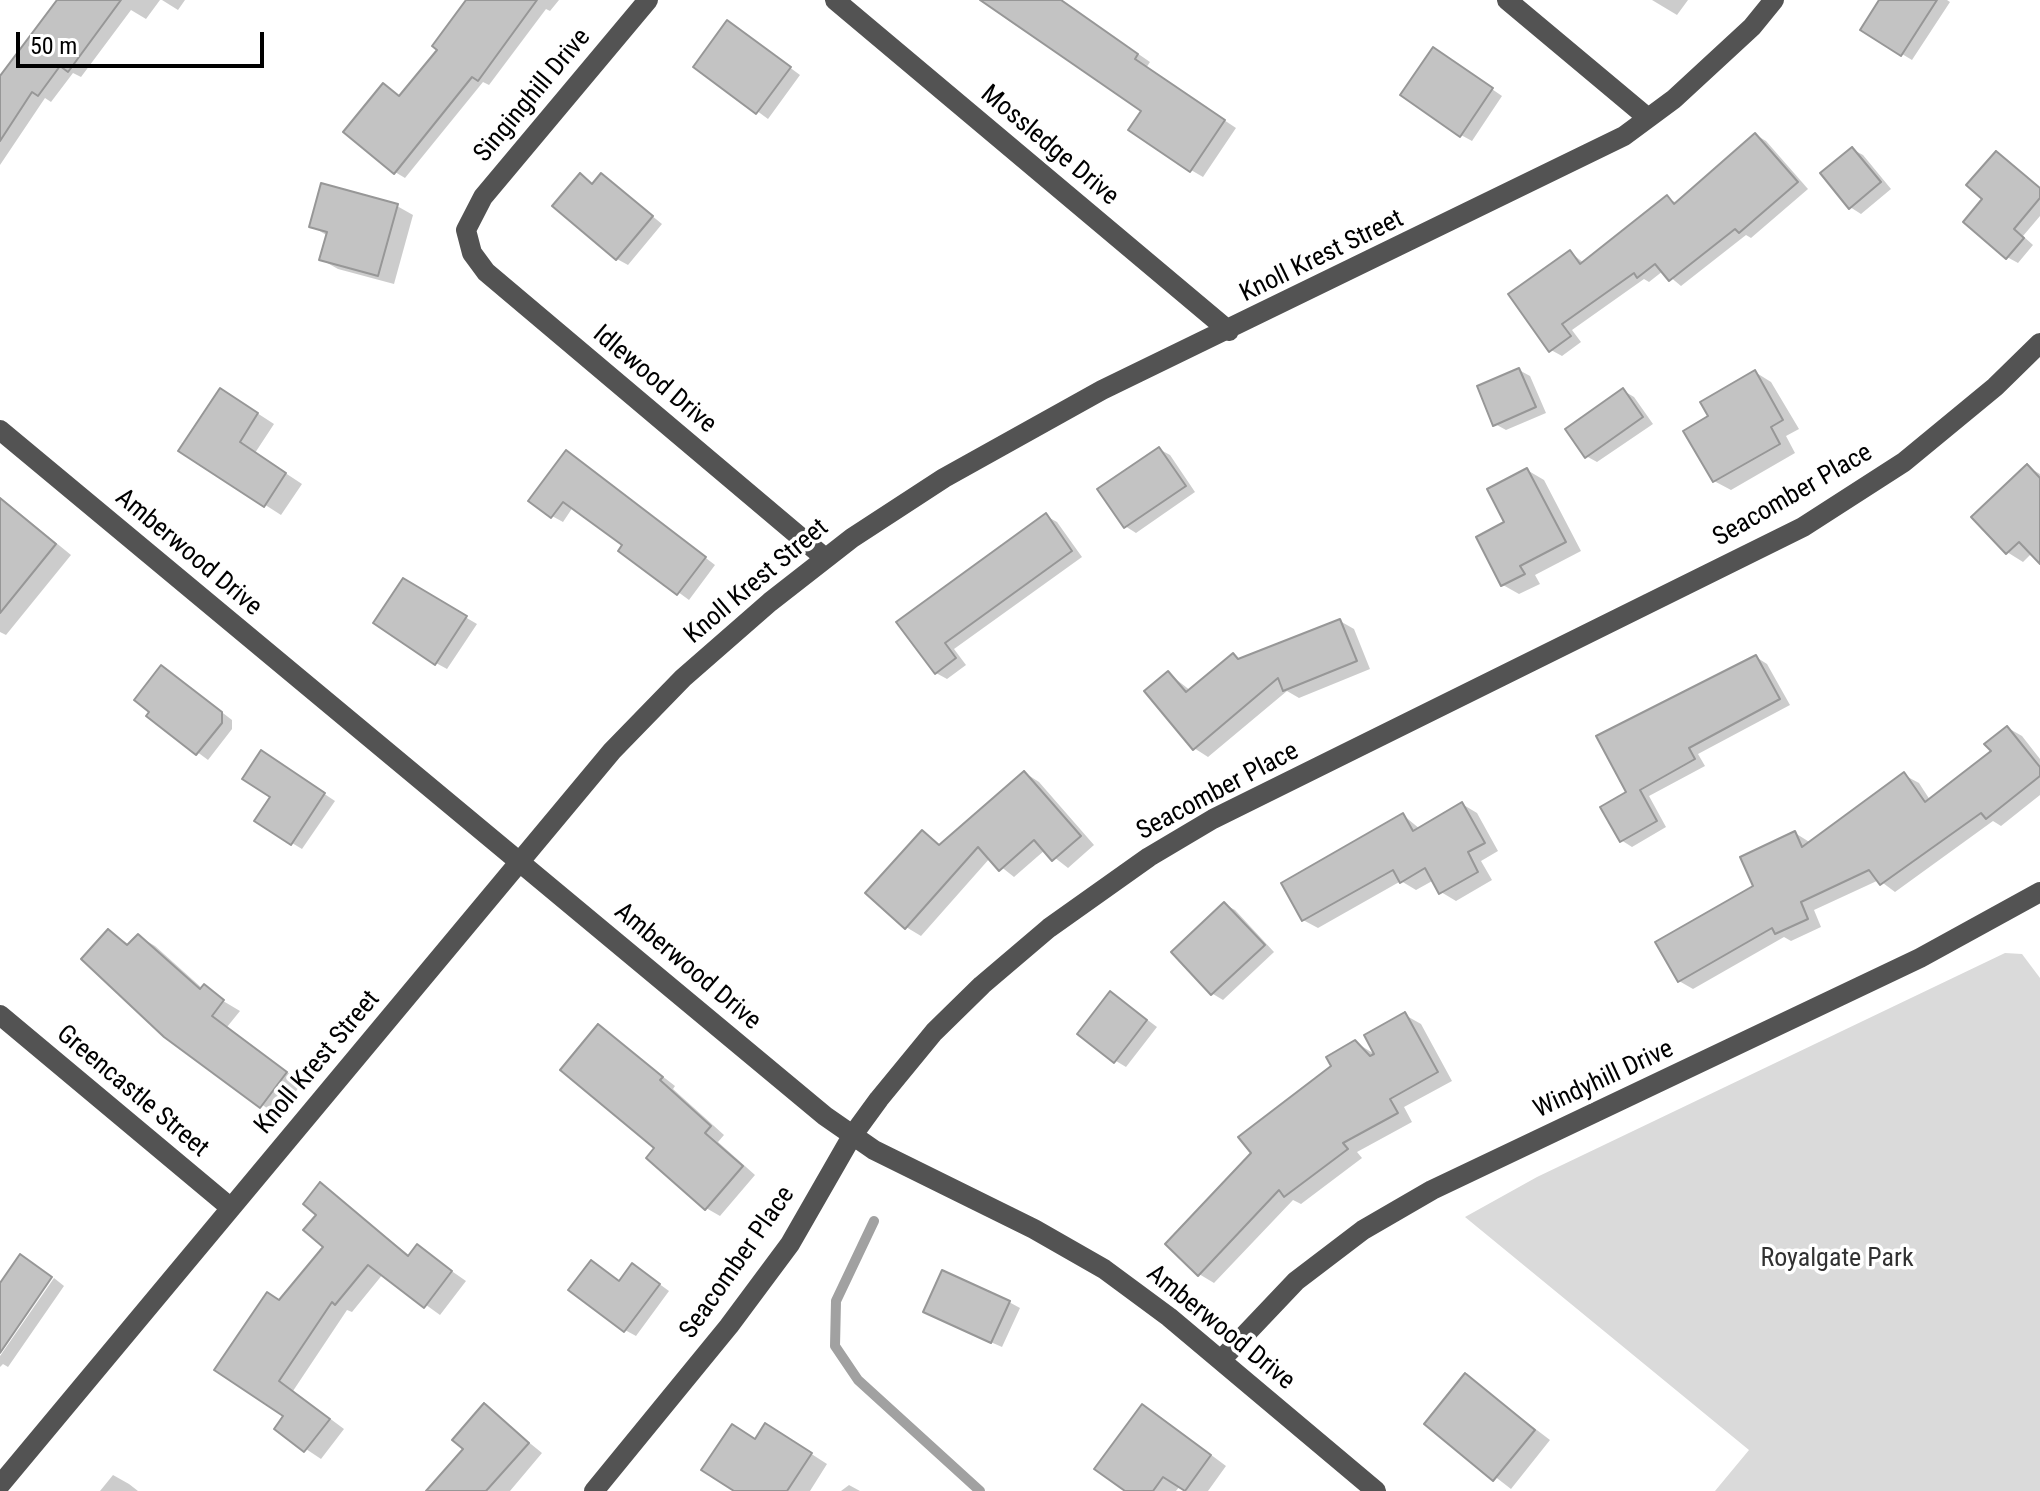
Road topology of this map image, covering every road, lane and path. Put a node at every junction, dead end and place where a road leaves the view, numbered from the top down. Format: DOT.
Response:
graph roads {
  1 [pos="648,0"];
  2 [pos="835,0"];
  3 [pos="1507,0"];
  4 [pos="1774,0"];
  5 [pos="1648,118"];
  6 [pos="466,230"];
  7 [pos="1229,331"];
  8 [pos="2040,343"];
  9 [pos="0,430"];
  10 [pos="825,558"];
  11 [pos="519,861"];
  12 [pos="2040,892"];
  13 [pos="0,1015"];
  14 [pos="852,1136"];
  15 [pos="231,1208"];
  16 [pos="1221,1360"];
  17 [pos="0,1485"];
  18 [pos="595,1491"];
  19 [pos="1376,1491"];
  1 -- 6 [label="street, Singinghill Drive"];
  2 -- 7 [label="street, Mossledge Drive"];
  3 -- 5 [label="street"];
  4 -- 5 [label="street, Knoll Krest Street"];
  5 -- 7 [label="street, Knoll Krest Street"];
  6 -- 10 [label="street, Idlewood Drive"];
  7 -- 10 [label="street, Knoll Krest Street"];
  8 -- 14 [label="street, Seacomber Place"];
  9 -- 11 [label="street, Amberwood Drive"];
  10 -- 11 [label="street, Knoll Krest Street"];
  11 -- 14 [label="street, Amberwood Drive"];
  11 -- 15 [label="street, Knoll Krest Street"];
  12 -- 16 [label="street, Windyhill Drive"];
  13 -- 15 [label="street, Greencastle Street"];
  14 -- 16 [label="street, Amberwood Drive"];
  14 -- 18 [label="street, Seacomber Place"];
  15 -- 17 [label="street, Knoll Krest Street"];
  16 -- 19 [label="street, Amberwood Drive"];
}
